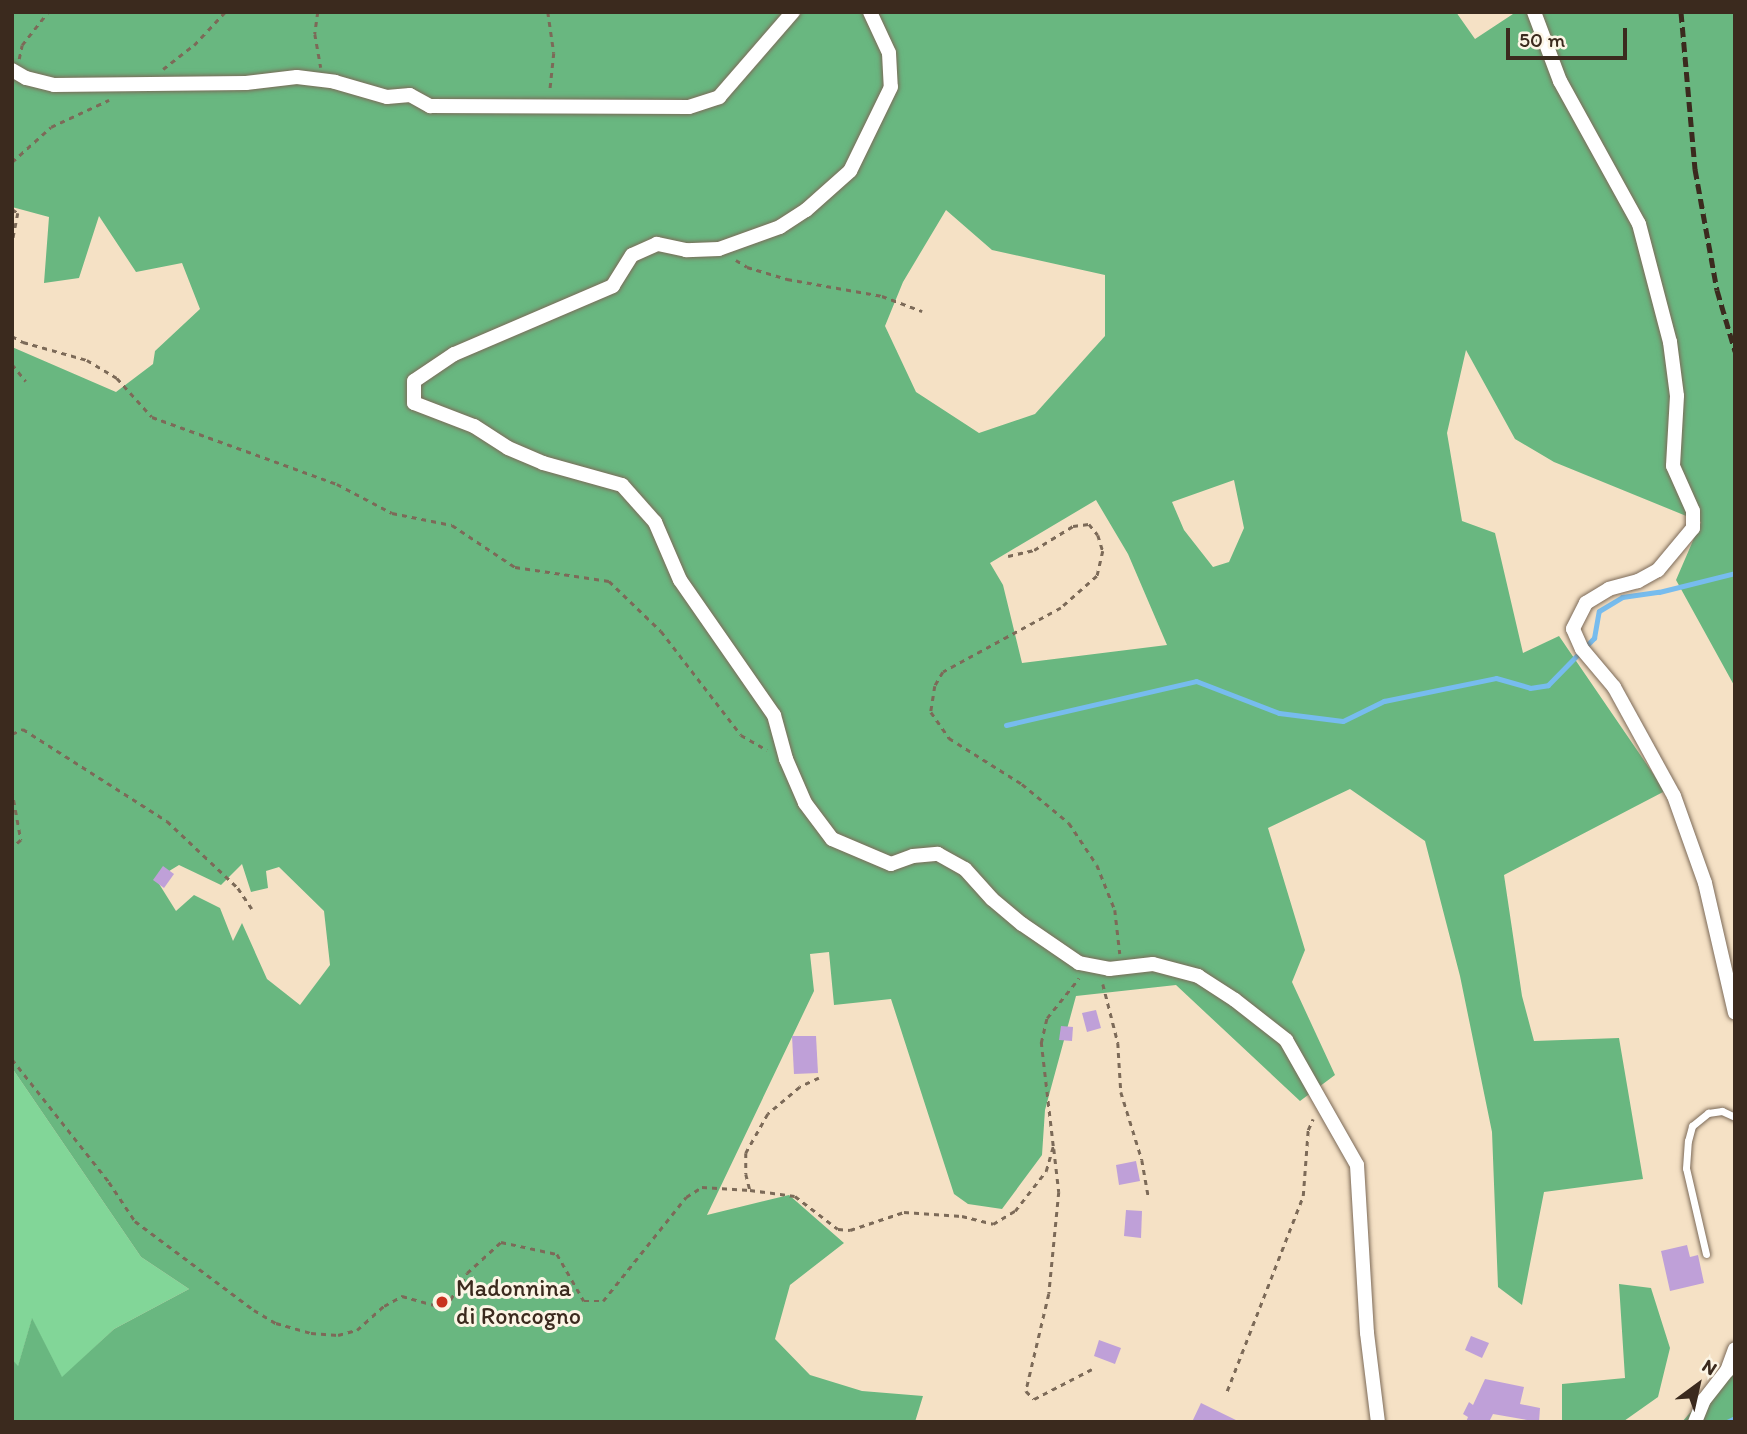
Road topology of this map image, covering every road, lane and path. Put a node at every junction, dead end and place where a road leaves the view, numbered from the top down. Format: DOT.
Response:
graph roads {
  1 [pos="48,12"];
  2 [pos="225,12"];
  3 [pos="318,12"];
  4 [pos="548,12"];
  5 [pos="793,12"];
  6 [pos="870,12"];
  7 [pos="1534,12"];
  8 [pos="14,71"];
  9 [pos="324,80"];
  10 [pos="145,84"];
  11 [pos="110,100"];
  12 [pos="548,106"];
  13 [pos="12,162"];
  14 [pos="12,209"];
  15 [pos="12,243"];
  16 [pos="719,248"];
  17 [pos="922,310"];
  18 [pos="12,336"];
  19 [pos="12,364"];
  20 [pos="26,381"];
  21 [pos="1008,556"];
  22 [pos="12,734"];
  23 [pos="788,762"];
  24 [pos="12,790"];
  25 [pos="12,848"];
  26 [pos="252,909"];
  27 [pos="1111,968"];
  28 [pos="1735,1013"];
  29 [pos="12,1059"];
  30 [pos="819,1078"];
  31 [pos="1322,1100"];
  32 [pos="1735,1117"];
  33 [pos="1054,1146"];
  34 [pos="750,1190"];
  35 [pos="1149,1198"];
  36 [pos="1706,1254"];
  37 [pos="1735,1349"];
  38 [pos="1092,1369"];
  39 [pos="1227,1391"];
  40 [pos="1378,1422"];
  41 [pos="1695,1422"];
  1 -- 8 [label="path"];
  2 -- 10 [label="path"];
  3 -- 9 [label="path"];
  4 -- 12 [label="path"];
  5 -- 12 [label="street"];
  6 -- 16 [label="street"];
  7 -- 28 [label="street"];
  8 -- 10 [label="street"];
  9 -- 10 [label="street"];
  9 -- 12 [label="street"];
  11 -- 13 [label="path"];
  14 -- 15 [label="path"];
  16 -- 17 [label="path"];
  16 -- 23 [label="street"];
  18 -- 23 [label="path"];
  19 -- 20 [label="path"];
  21 -- 27 [label="path"];
  22 -- 26 [label="path"];
  23 -- 27 [label="street"];
  24 -- 25 [label="path"];
  27 -- 31 [label="street"];
  27 -- 33 [label="path"];
  27 -- 35 [label="path"];
  29 -- 34 [label="path"];
  30 -- 34 [label="path"];
  31 -- 39 [label="path"];
  31 -- 40 [label="street"];
  32 -- 36 [label="lane"];
  33 -- 34 [label="path"];
  33 -- 38 [label="path"];
  37 -- 41 [label="street"];
}
